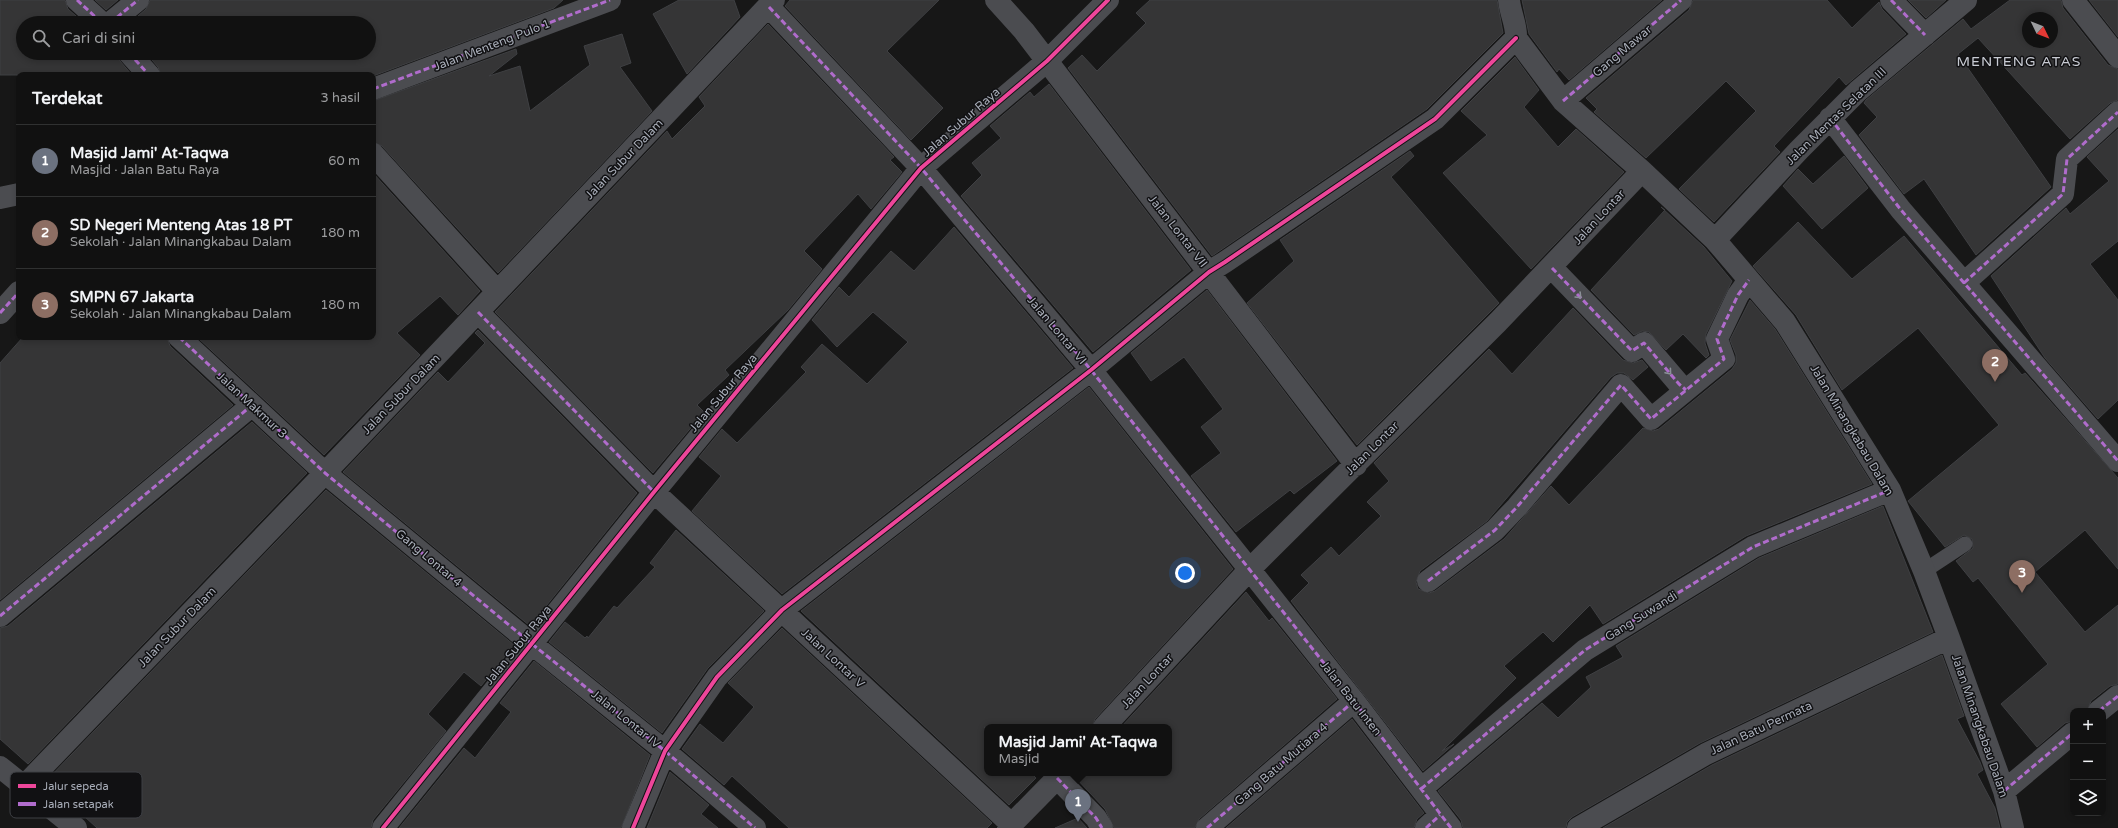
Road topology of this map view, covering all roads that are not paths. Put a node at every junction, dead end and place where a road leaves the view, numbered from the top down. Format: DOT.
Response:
graph roads {
  1 [pos="78,0"];
  2 [pos="138,0"];
  3 [pos="610,0"];
  4 [pos="996,0"];
  5 [pos="1108,0"];
  6 [pos="1509,0"];
  7 [pos="1681,0"];
  8 [pos="1891,0"];
  9 [pos="1966,0"];
  10 [pos="2073,0"];
  11 [pos="773,3"];
  12 [pos="95,16"];
  13 [pos="119,16"];
  14 [pos="1925,35"];
  15 [pos="1516,38"];
  16 [pos="2118,57"];
  17 [pos="135,60"];
  18 [pos="1047,61"];
  19 [pos="146,72"];
  20 [pos="376,88"];
  21 [pos="1563,101"];
  22 [pos="2118,112"];
  23 [pos="1830,118"];
  24 [pos="376,157"];
  25 [pos="922,168"];
  26 [pos="1642,171"];
  27 [pos="16,195"];
  28 [pos="0,198"];
  29 [pos="1715,240"];
  30 [pos="1552,268"];
  31 [pos="1209,272"];
  32 [pos="1749,280"];
  33 [pos="1964,283"];
  34 [pos="497,292"];
  35 [pos="16,295"];
  36 [pos="478,312"];
  37 [pos="0,313"];
  38 [pos="182,340"];
  39 [pos="1091,370"];
  40 [pos="1686,390"];
  41 [pos="251,406"];
  42 [pos="2118,461"];
  43 [pos="1356,464"];
  44 [pos="325,473"];
  45 [pos="1890,490"];
  46 [pos="654,492"];
  47 [pos="1965,544"];
  48 [pos="1249,570"];
  49 [pos="1924,571"];
  50 [pos="1428,581"];
  51 [pos="782,610"];
  52 [pos="0,616"];
  53 [pos="1949,638"];
  54 [pos="532,644"];
  55 [pos="2118,696"];
  56 [pos="1354,701"];
  57 [pos="2103,708"];
  58 [pos="1107,724"];
  59 [pos="2070,736"];
  60 [pos="665,750"];
  61 [pos="0,767"];
  62 [pos="38,772"];
  63 [pos="10,774"];
  64 [pos="1060,776"];
  65 [pos="1421,789"];
  66 [pos="2004,791"];
  67 [pos="64,818"];
  68 [pos="1439,824"];
  69 [pos="1010,826"];
  70 [pos="76,828"];
  71 [pos="383,828"];
  72 [pos="633,828"];
  73 [pos="755,828"];
  74 [pos="1102,828"];
  75 [pos="1207,828"];
  76 [pos="1578,828"];
  77 [pos="2013,828"];
  1 -- 12 [label="street"];
  2 -- 13 [label="street"];
  3 -- 20 [label="street, Jalan Menteng Pulo 1"];
  4 -- 18 [label="street, Jalan Lontar VII"];
  5 -- 18 [label="street, Jalan Subur Raya"];
  6 -- 15 [label="street"];
  7 -- 21 [label="street, Gang Mawar"];
  8 -- 14 [label="street"];
  9 -- 14 [label="street, Jalan Mentas Selatan III"];
  10 -- 16 [label="street"];
  11 -- 25 [label="street, Jalan Lontar VI"];
  11 -- 34 [label="street, Jalan Subur Dalam"];
  14 -- 23 [label="street, Jalan Mentas Selatan III"];
  15 -- 21 [label="street, Jalan Minangkabau Dalam"];
  15 -- 31 [label="street"];
  17 -- 19 [label="street"];
  18 -- 25 [label="street, Jalan Subur Raya"];
  18 -- 31 [label="street, Jalan Lontar VII"];
  21 -- 26 [label="street, Jalan Minangkabau Dalam"];
  22 -- 33 [label="street"];
  23 -- 29 [label="street, Jalan Mentas Selatan III"];
  23 -- 33 [label="street"];
  24 -- 34 [label="street"];
  25 -- 39 [label="street, Jalan Lontar VI"];
  25 -- 46 [label="street, Jalan Subur Raya"];
  26 -- 29 [label="street, Jalan Minangkabau Dalam"];
  26 -- 30 [label="street, Jalan Lontar"];
  27 -- 28 [label="street"];
  29 -- 32 [label="street, Jalan Minangkabau Dalam"];
  30 -- 40 [label="street, one-way"];
  30 -- 43 [label="street, Jalan Lontar"];
  31 -- 39 [label="street"];
  31 -- 43 [label="street, Jalan Lontar VII"];
  32 -- 40 [label="street"];
  32 -- 45 [label="street, Jalan Minangkabau Dalam"];
  33 -- 42 [label="street"];
  34 -- 36 [label="street, Jalan Subur Dalam"];
  35 -- 37 [label="street"];
  36 -- 44 [label="street, Jalan Subur Dalam"];
  36 -- 46 [label="street, Jalan Lontar V"];
  38 -- 41 [label="street, Jalan Makmur 3"];
  39 -- 48 [label="street, Jalan Lontar VI"];
  39 -- 51 [label="street"];
  40 -- 50 [label="street"];
  41 -- 44 [label="street, Jalan Makmur 3"];
  41 -- 52 [label="street"];
  43 -- 48 [label="street, Jalan Lontar"];
  44 -- 54 [label="street, Gang Lontar 4"];
  44 -- 62 [label="street, Jalan Subur Dalam"];
  45 -- 49 [label="street, Jalan Minangkabau Dalam"];
  45 -- 65 [label="street, Gang Suwandi"];
  46 -- 51 [label="street, Jalan Lontar V"];
  46 -- 54 [label="street, Jalan Subur Raya"];
  47 -- 49 [label="lane"];
  48 -- 56 [label="street, Jalan Batu Inten"];
  48 -- 58 [label="street, Jalan Lontar"];
  49 -- 53 [label="street, Jalan Minangkabau Dalam"];
  51 -- 60 [label="street"];
  51 -- 69 [label="street, Jalan Lontar V"];
  53 -- 66 [label="street, Jalan Minangkabau Dalam"];
  53 -- 76 [label="street, Jalan Batu Permata"];
  54 -- 60 [label="street, Jalan Lontar IV"];
  54 -- 71 [label="street, Jalan Subur Raya"];
  55 -- 57 [label="street"];
  56 -- 65 [label="street, Jalan Batu Inten"];
  56 -- 75 [label="street, Gang Batu Mutiara 4"];
  59 -- 66 [label="street"];
  60 -- 72 [label="street"];
  60 -- 73 [label="street, Jalan Lontar IV"];
  61 -- 63 [label="street"];
  64 -- 69 [label="street"];
  64 -- 74 [label="street"];
  65 -- 68 [label="street, Jalan Batu Inten"];
  66 -- 77 [label="street, Jalan Minangkabau Dalam"];
  67 -- 70 [label="street"];
}
